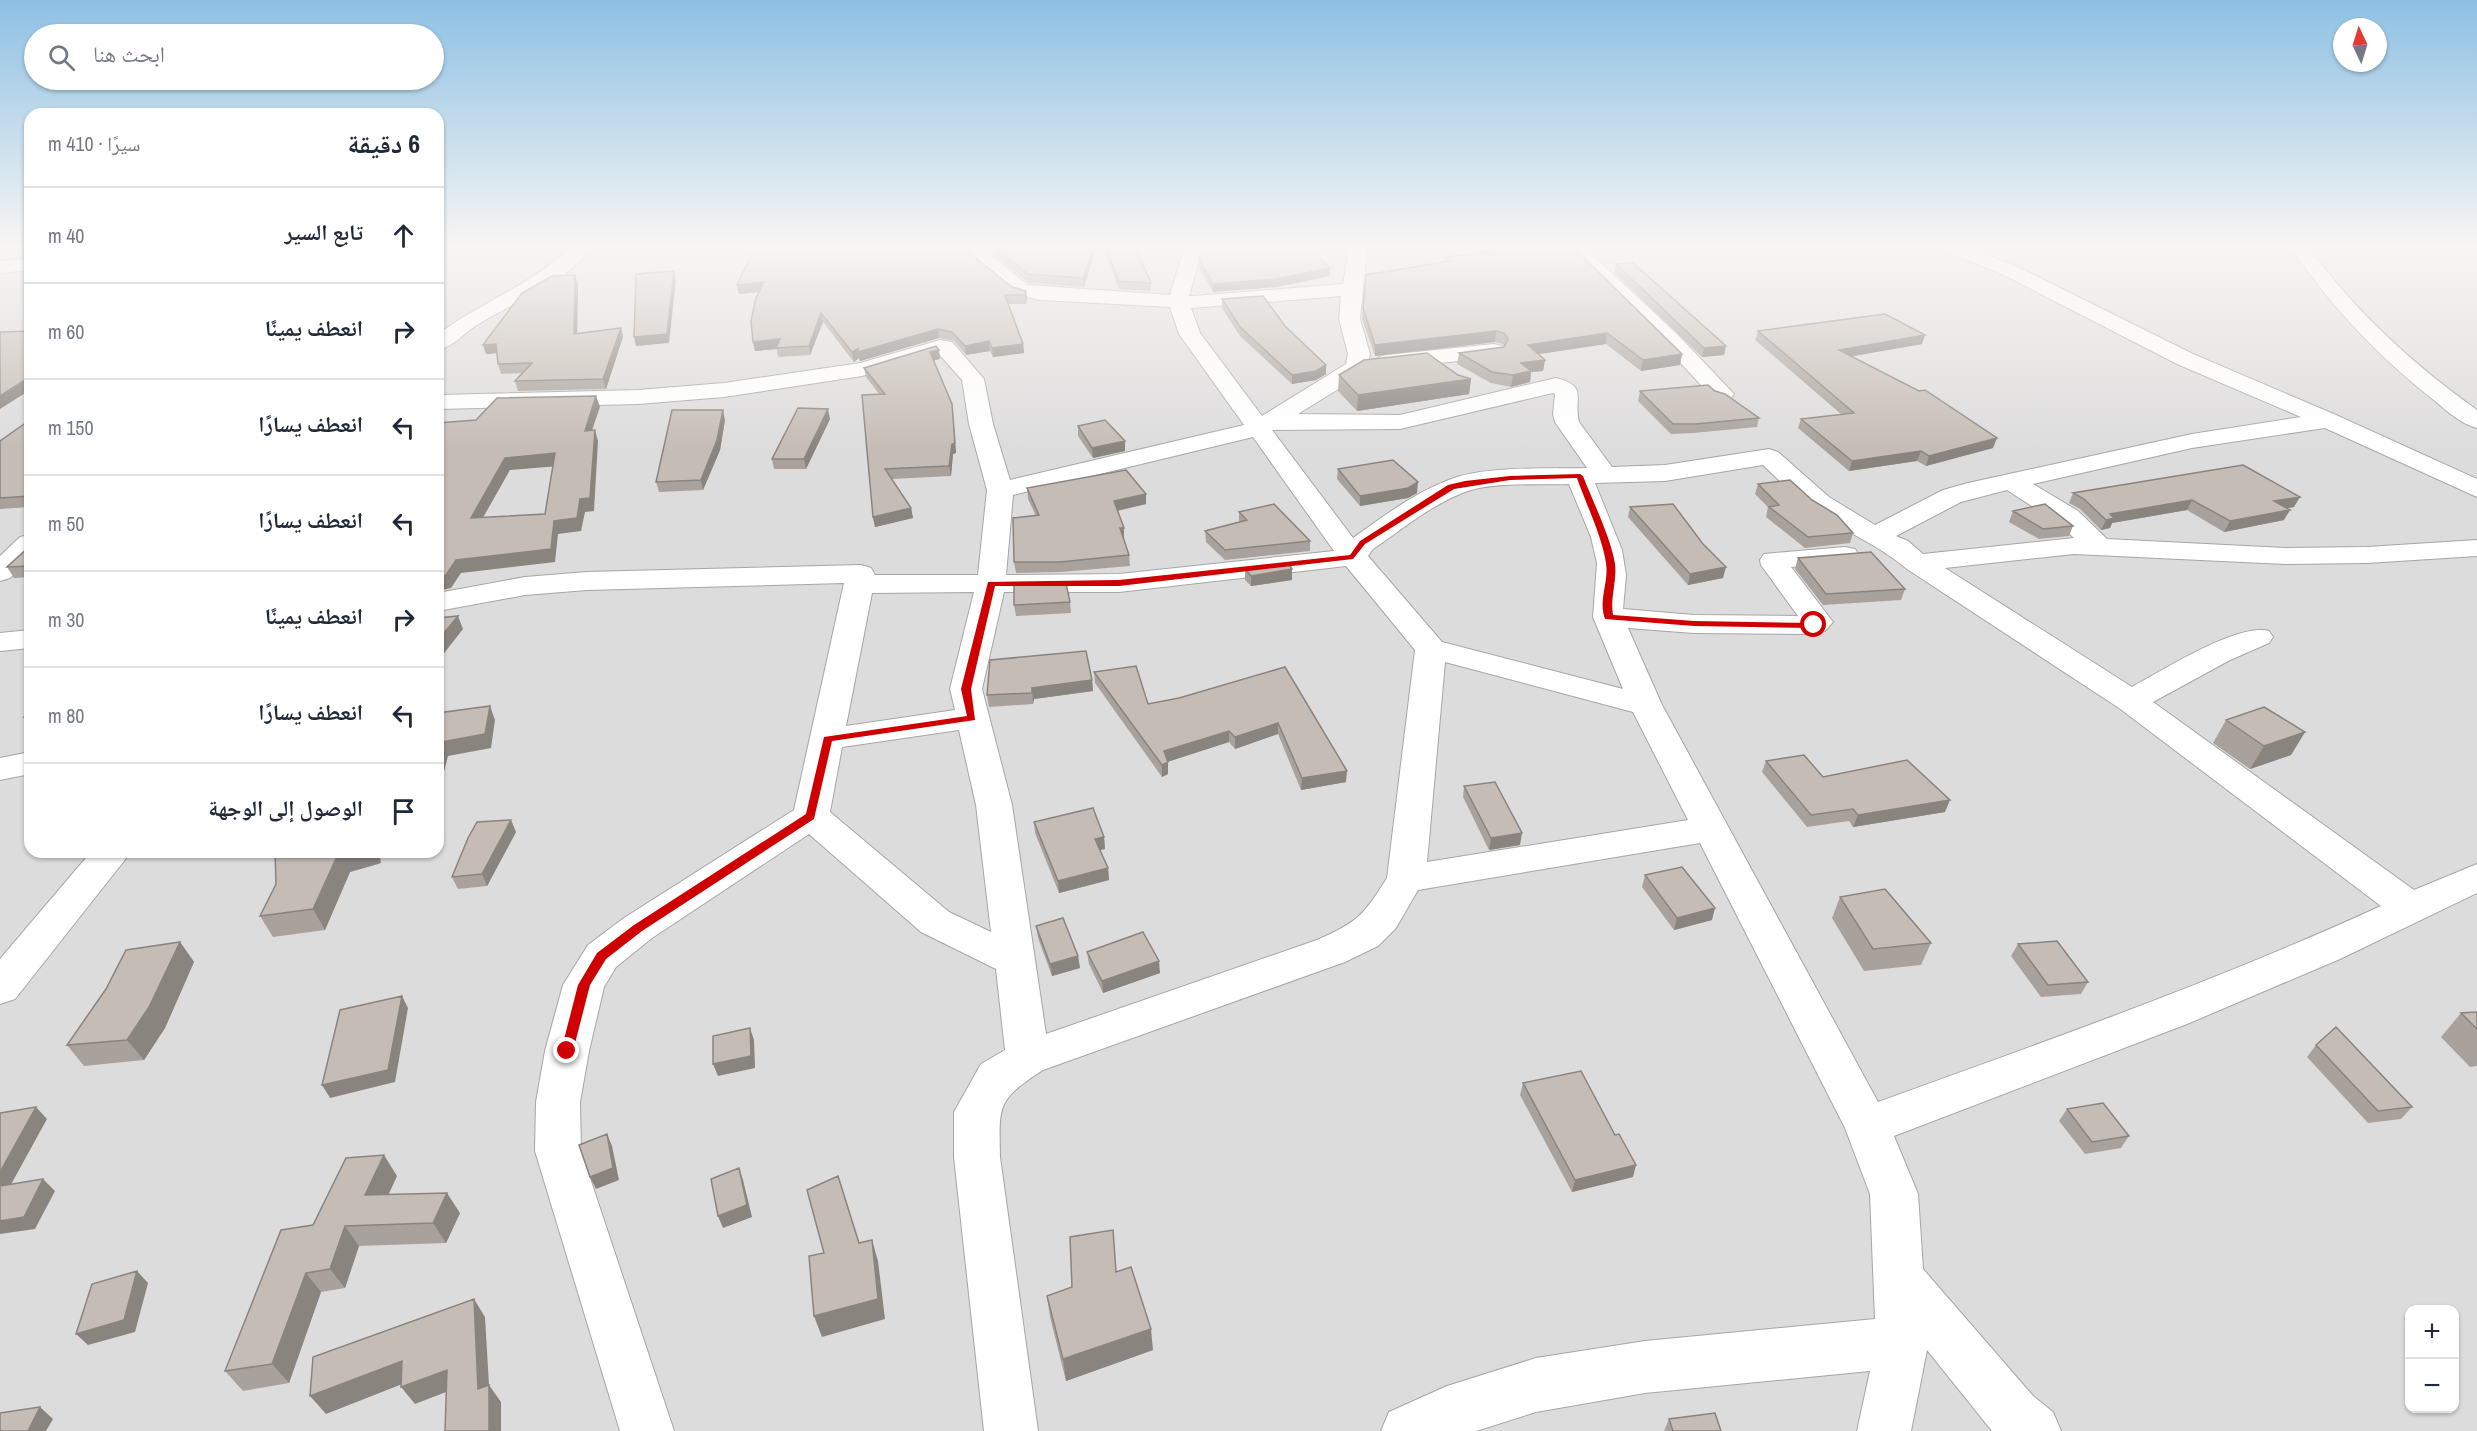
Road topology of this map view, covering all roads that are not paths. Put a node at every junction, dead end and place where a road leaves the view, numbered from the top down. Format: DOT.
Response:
graph roads {
  1 [pos="478,316"];
  2 [pos="1184,316"];
  3 [pos="1350,316"];
  4 [pos="1645,316"];
  5 [pos="2100,316"];
  6 [pos="2353,316"];
  7 [pos="444,340"];
  8 [pos="1494,351"];
  9 [pos="1428,357"];
  10 [pos="1356,367"];
  11 [pos="1722,393"];
  12 [pos="1503,398"];
  13 [pos="444,402"];
  14 [pos="2328,420"];
  15 [pos="2477,421"];
  16 [pos="1264,425"];
  17 [pos="1592,475"];
  18 [pos="2010,481"];
  19 [pos="2477,489"];
  20 [pos="1000,490"];
  21 [pos="24,537"];
  22 [pos="0,540"];
  23 [pos="2099,547"];
  24 [pos="2477,548"];
  25 [pos="24,549"];
  26 [pos="1896,549"];
  27 [pos="1353,557"];
  28 [pos="0,572"];
  29 [pos="858,584"];
  30 [pos="992,584"];
  31 [pos="444,601"];
  32 [pos="1608,617"];
  33 [pos="2258,637"];
  34 [pos="24,640"];
  35 [pos="0,642"];
  36 [pos="1431,649"];
  37 [pos="2131,701"];
  38 [pos="1646,705"];
  39 [pos="972,718"];
  40 [pos="827,739"];
  41 [pos="24,764"];
  42 [pos="0,769"];
  43 [pos="811,816"];
  44 [pos="1711,830"];
  45 [pos="107,858"];
  46 [pos="2477,877"];
  47 [pos="1406,879"];
  48 [pos="2411,908"];
  49 [pos="1015,961"];
  50 [pos="0,988"];
  51 [pos="1028,1058"];
  52 [pos="1867,1126"];
  53 [pos="1899,1278"];
  54 [pos="1902,1342"];
  55 [pos="647,1431"];
  56 [pos="1011,1431"];
  57 [pos="1408,1431"];
  58 [pos="1884,1431"];
  59 [pos="2034,1431"];
  1 -- 7 [label="street"];
  2 -- 16 [label="street"];
  3 -- 10 [label="street"];
  4 -- 11 [label="street"];
  5 -- 14 [label="street"];
  6 -- 15 [label="street"];
  8 -- 9 [label="street"];
  9 -- 10 [label="street"];
  9 -- 12 [label="street"];
  10 -- 16 [label="street"];
  12 -- 16 [label="street"];
  12 -- 17 [label="street"];
  13 -- 20 [label="street"];
  14 -- 18 [label="street"];
  14 -- 19 [label="street"];
  16 -- 20 [label="street"];
  16 -- 27 [label="street"];
  17 -- 26 [label="street"];
  17 -- 27 [label="street"];
  17 -- 32 [label="street"];
  18 -- 23 [label="street"];
  18 -- 26 [label="street"];
  20 -- 30 [label="street"];
  21 -- 22 [label="street"];
  23 -- 24 [label="street"];
  23 -- 26 [label="street"];
  25 -- 28 [label="street"];
  26 -- 32 [label="street"];
  26 -- 37 [label="street"];
  27 -- 30 [label="street"];
  27 -- 36 [label="street"];
  29 -- 30 [label="street"];
  29 -- 31 [label="street"];
  29 -- 40 [label="street"];
  30 -- 39 [label="street"];
  32 -- 38 [label="street"];
  33 -- 37 [label="street"];
  34 -- 35 [label="street"];
  36 -- 38 [label="street"];
  36 -- 47 [label="street"];
  37 -- 48 [label="street"];
  38 -- 44 [label="street"];
  39 -- 40 [label="street"];
  39 -- 49 [label="street"];
  40 -- 43 [label="street"];
  41 -- 42 [label="street"];
  43 -- 49 [label="street"];
  43 -- 55 [label="street"];
  44 -- 47 [label="street"];
  44 -- 52 [label="street"];
  45 -- 50 [label="street"];
  46 -- 48 [label="street"];
  47 -- 51 [label="street"];
  48 -- 52 [label="street"];
  49 -- 51 [label="street"];
  51 -- 56 [label="street"];
  52 -- 53 [label="street"];
  53 -- 54 [label="street"];
  53 -- 59 [label="street"];
  54 -- 57 [label="street"];
  54 -- 58 [label="street"];
}
